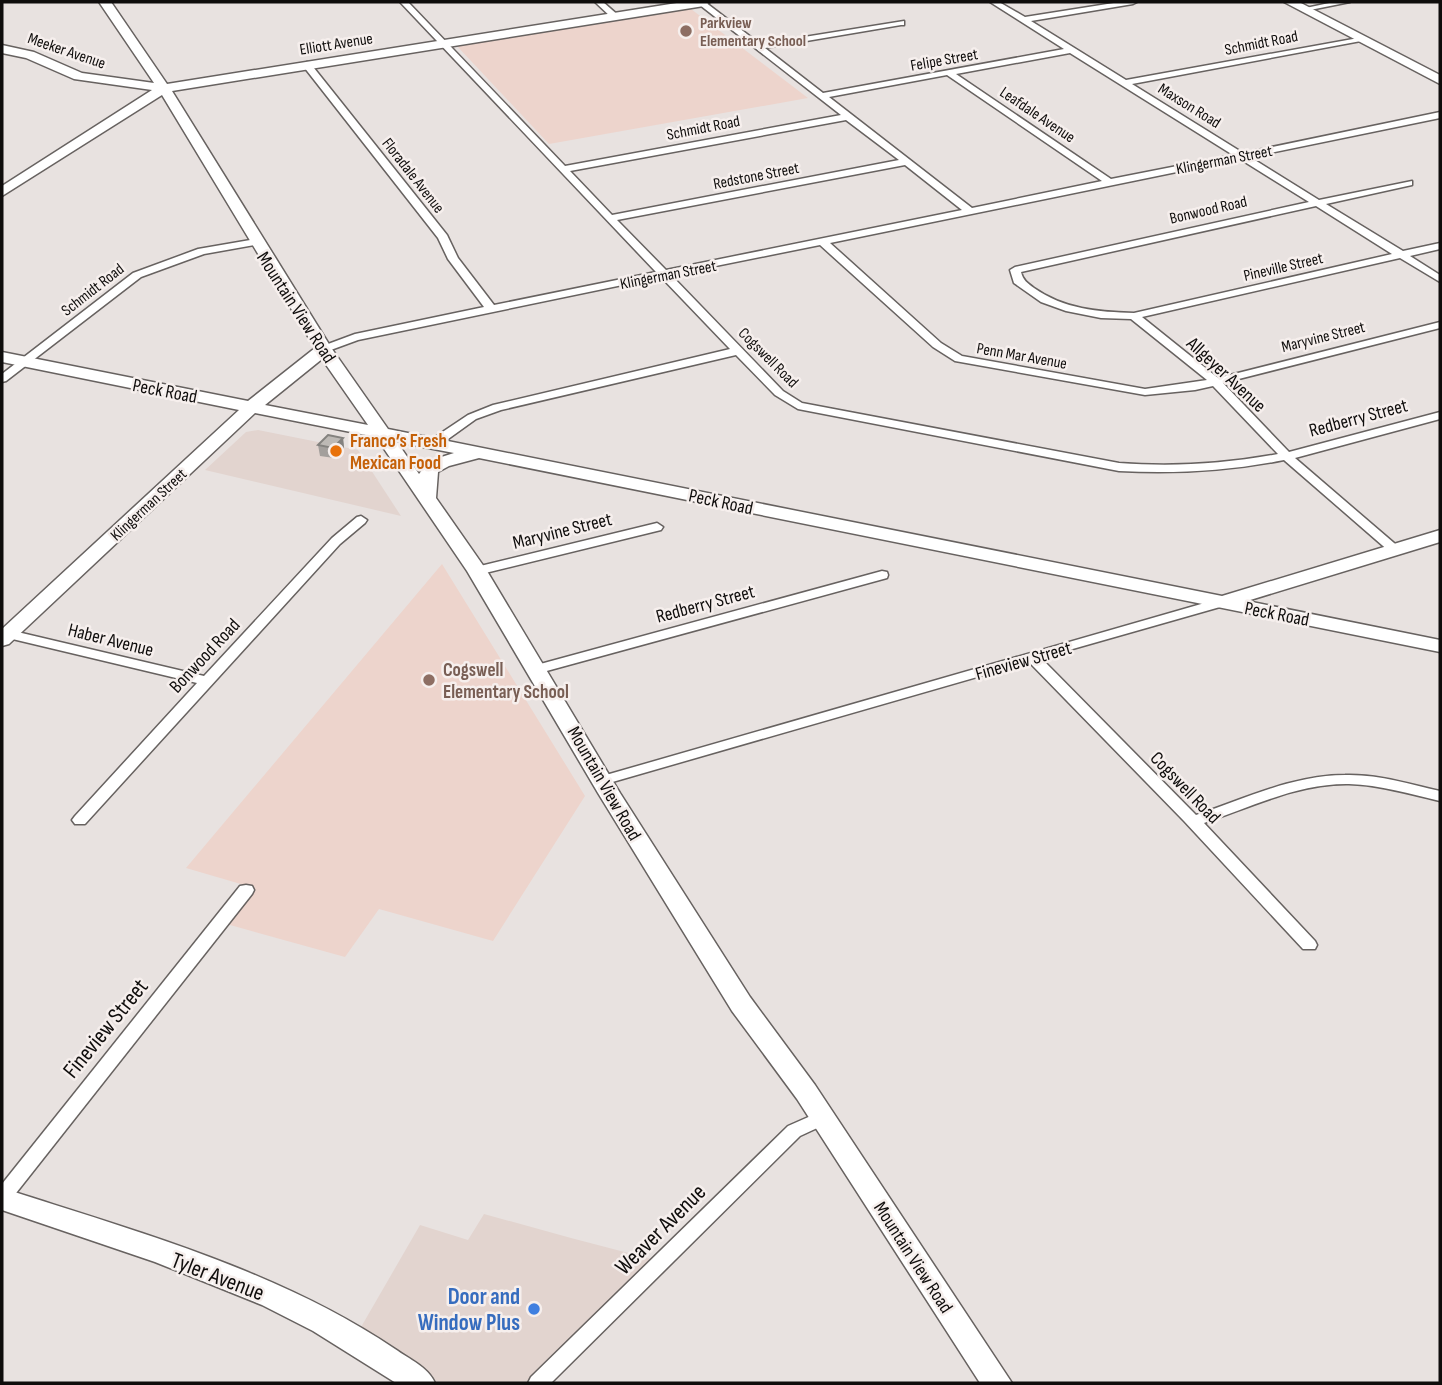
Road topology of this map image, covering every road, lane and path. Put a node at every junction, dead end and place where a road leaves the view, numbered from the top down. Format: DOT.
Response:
graph roads {
  1 [pos="105,2"];
  2 [pos="404,2"];
  3 [pos="599,2"];
  4 [pos="702,2"];
  5 [pos="994,2"];
  6 [pos="1133,2"];
  7 [pos="1290,2"];
  8 [pos="1346,2"];
  9 [pos="1305,9"];
  10 [pos="615,16"];
  11 [pos="1024,20"];
  12 [pos="901,23"];
  13 [pos="1361,39"];
  14 [pos="443,43"];
  15 [pos="758,47"];
  16 [pos="2,49"];
  17 [pos="1073,50"];
  18 [pos="307,65"];
  19 [pos="948,72"];
  20 [pos="1440,80"];
  21 [pos="1125,83"];
  22 [pos="164,88"];
  23 [pos="821,96"];
  24 [pos="1440,115"];
  25 [pos="846,117"];
  26 [pos="1242,156"];
  27 [pos="905,162"];
  28 [pos="565,169"];
  29 [pos="1109,182"];
  30 [pos="1409,183"];
  31 [pos="2,192"];
  32 [pos="1317,203"];
  33 [pos="970,211"];
  34 [pos="612,218"];
  35 [pos="256,242"];
  36 [pos="823,242"];
  37 [pos="1440,246"];
  38 [pos="1401,255"];
  39 [pos="662,275"];
  40 [pos="1440,279"];
  41 [pos="491,309"];
  42 [pos="1134,316"];
  43 [pos="1440,324"];
  44 [pos="324,349"];
  45 [pos="738,351"];
  46 [pos="2,357"];
  47 [pos="24,362"];
  48 [pos="2,379"];
  49 [pos="1215,381"];
  50 [pos="252,407"];
  51 [pos="1440,415"];
  52 [pos="381,433"];
  53 [pos="433,444"];
  54 [pos="480,453"];
  55 [pos="1286,456"];
  56 [pos="428,501"];
  57 [pos="362,520"];
  58 [pos="657,527"];
  59 [pos="1440,536"];
  60 [pos="1395,549"];
  61 [pos="477,571"];
  62 [pos="882,575"];
  63 [pos="1222,602"];
  64 [pos="5,637"];
  65 [pos="1440,646"];
  66 [pos="1033,658"];
  67 [pos="538,669"];
  68 [pos="205,681"];
  69 [pos="604,780"];
  70 [pos="1440,796"];
  71 [pos="80,820"];
  72 [pos="1194,821"];
  73 [pos="246,890"];
  74 [pos="1309,945"];
  75 [pos="822,1118"];
  76 [pos="2,1198"];
  77 [pos="419,1383"];
  78 [pos="538,1383"];
  79 [pos="997,1383"];
  1 -- 22 [label="street, Mountain View Road"];
  2 -- 14 [label="street, Cogswell Road"];
  3 -- 10 [label="street"];
  4 -- 10 [label="street, Elliott Avenue"];
  4 -- 15 [label="street"];
  5 -- 11 [label="street, Maxson Road"];
  6 -- 11 [label="street"];
  7 -- 9 [label="street"];
  8 -- 9 [label="street"];
  9 -- 13 [label="street"];
  10 -- 14 [label="street, Elliott Avenue"];
  11 -- 17 [label="street, Maxson Road"];
  12 -- 15 [label="street"];
  13 -- 20 [label="street"];
  13 -- 21 [label="street, Schmidt Road"];
  14 -- 18 [label="street, Elliott Avenue"];
  14 -- 28 [label="street, Cogswell Road"];
  15 -- 23 [label="street"];
  16 -- 22 [label="street, Meeker Avenue"];
  17 -- 19 [label="street, Felipe Street"];
  17 -- 21 [label="street, Maxson Road"];
  18 -- 22 [label="street, Elliott Avenue"];
  18 -- 41 [label="street, Floradale Avenue"];
  19 -- 23 [label="street, Felipe Street"];
  19 -- 29 [label="street, Leafdale Avenue"];
  21 -- 26 [label="street, Maxson Road"];
  22 -- 31 [label="street, Elliott Avenue"];
  22 -- 35 [label="street, Mountain View Road"];
  23 -- 25 [label="street"];
  24 -- 26 [label="street, Klingerman Street"];
  25 -- 27 [label="street"];
  25 -- 28 [label="street, Schmidt Road"];
  26 -- 29 [label="street, Klingerman Street"];
  26 -- 32 [label="street, Maxson Road"];
  27 -- 33 [label="street"];
  27 -- 34 [label="street, Redstone Street"];
  28 -- 34 [label="street, Cogswell Road"];
  29 -- 33 [label="street, Klingerman Street"];
  30 -- 32 [label="street, Bonwood Road"];
  32 -- 38 [label="street, Maxson Road"];
  32 -- 42 [label="street, Bonwood Road"];
  33 -- 36 [label="street, Klingerman Street"];
  34 -- 39 [label="street, Cogswell Road"];
  35 -- 44 [label="street, Mountain View Road"];
  35 -- 47 [label="street, Schmidt Road"];
  36 -- 39 [label="street, Klingerman Street"];
  36 -- 49 [label="street, Penn Mar Avenue"];
  37 -- 38 [label="street, Pineville Street"];
  38 -- 40 [label="street, Maxson Road"];
  38 -- 42 [label="street, Pineville Street"];
  39 -- 41 [label="street, Klingerman Street"];
  39 -- 45 [label="street, Cogswell Road"];
  41 -- 44 [label="street, Klingerman Street"];
  42 -- 49 [label="street, Allgeyer Avenue"];
  43 -- 49 [label="street, Maryvine Street"];
  44 -- 50 [label="street, Klingerman Street"];
  44 -- 52 [label="street, Mountain View Road"];
  45 -- 53 [label="street"];
  45 -- 55 [label="street, Cogswell Road"];
  46 -- 47 [label="street, Peck Road"];
  47 -- 48 [label="street, Schmidt Road"];
  47 -- 50 [label="street, Peck Road"];
  49 -- 55 [label="street, Allgeyer Avenue"];
  50 -- 52 [label="street, Peck Road"];
  50 -- 64 [label="street, Klingerman Street"];
  51 -- 55 [label="street, Redberry Street"];
  52 -- 53 [label="street, Peck Road"];
  52 -- 56 [label="street, Mountain View Road"];
  53 -- 54 [label="street, Peck Road"];
  54 -- 56 [label="street"];
  54 -- 63 [label="street, Peck Road"];
  55 -- 60 [label="street, Allgeyer Avenue"];
  56 -- 61 [label="street, Mountain View Road"];
  57 -- 68 [label="street, Bonwood Road"];
  58 -- 61 [label="street, Maryvine Street"];
  59 -- 60 [label="street, Fineview Street"];
  60 -- 63 [label="street, Fineview Street"];
  61 -- 67 [label="street, Mountain View Road"];
  62 -- 67 [label="street, Redberry Street"];
  63 -- 65 [label="street, Peck Road"];
  63 -- 66 [label="street, Fineview Street"];
  64 -- 68 [label="street, Haber Avenue"];
  66 -- 69 [label="street, Fineview Street"];
  66 -- 72 [label="street, Cogswell Road"];
  67 -- 69 [label="street, Mountain View Road"];
  68 -- 71 [label="street, Bonwood Road"];
  69 -- 75 [label="street, Mountain View Road"];
  70 -- 72 [label="street"];
  72 -- 74 [label="street, Cogswell Road"];
  73 -- 76 [label="street, Fineview Street"];
  75 -- 78 [label="street, Weaver Avenue"];
  75 -- 79 [label="street, Mountain View Road"];
  76 -- 77 [label="street, Tyler Avenue"];
}
